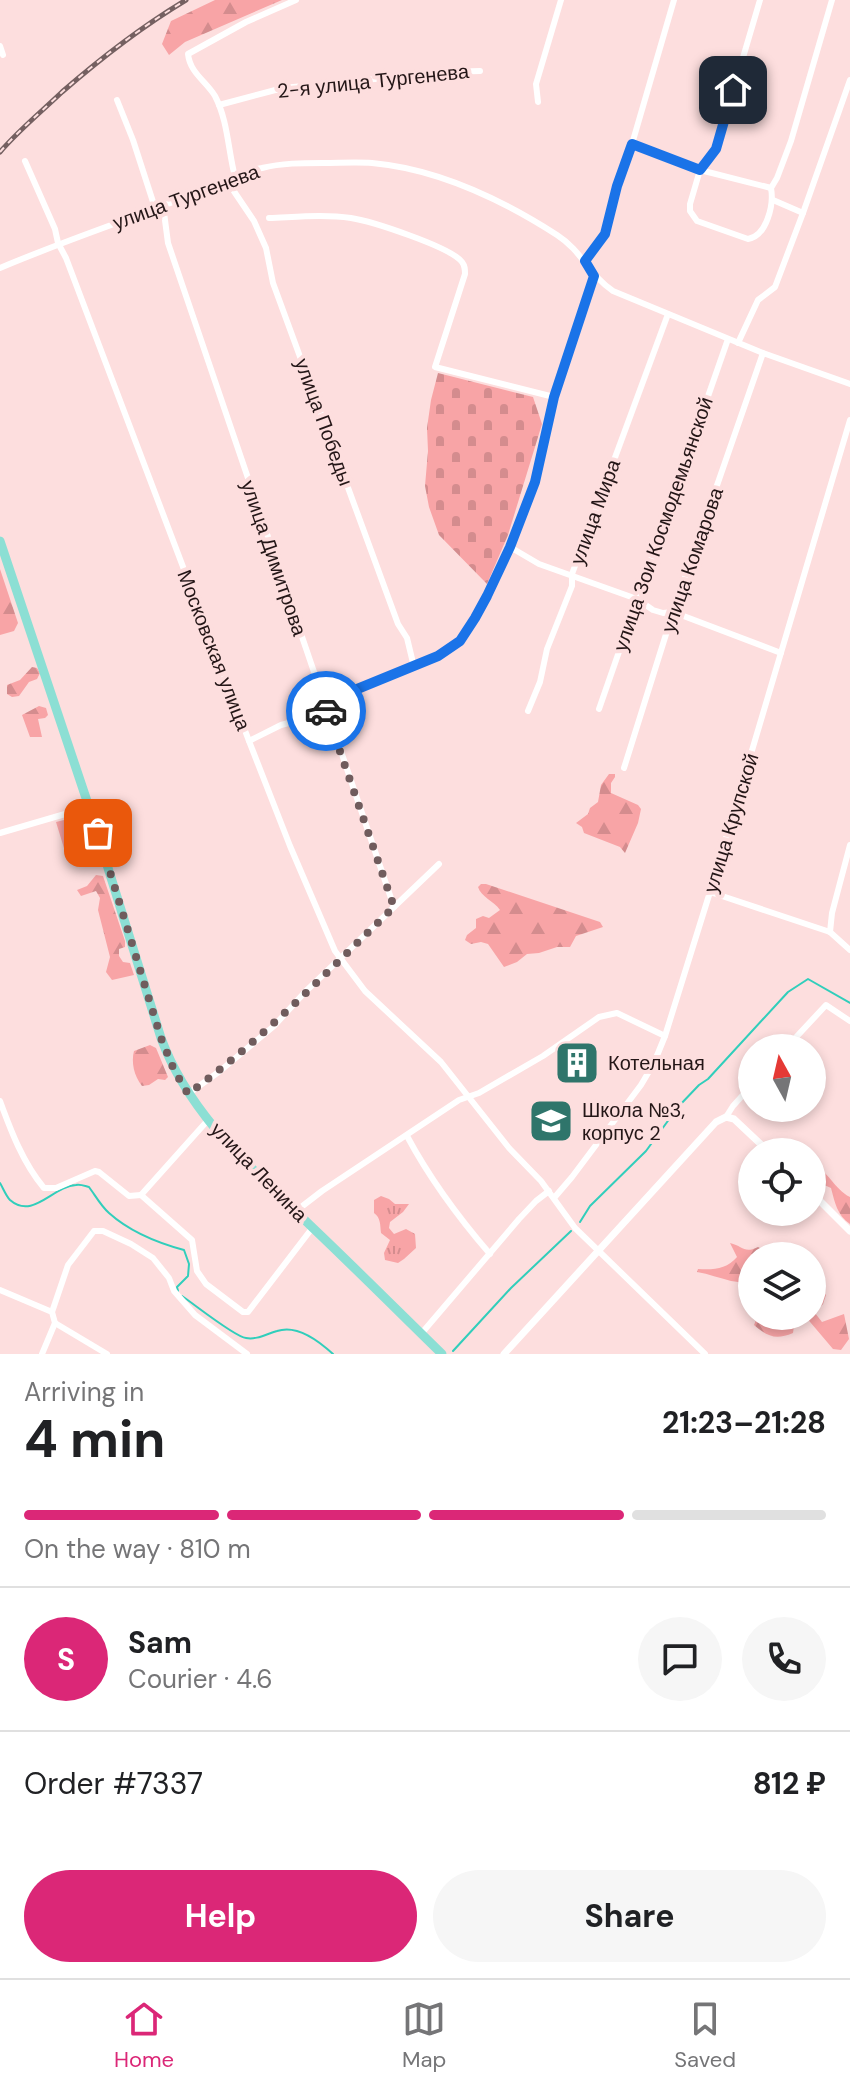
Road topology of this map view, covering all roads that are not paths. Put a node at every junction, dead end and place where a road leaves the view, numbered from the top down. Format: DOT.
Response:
graph roads {
  1 [pos="296,0"];
  2 [pos="561,0"];
  3 [pos="674,0"];
  4 [pos="760,0"];
  5 [pos="832,0"];
  6 [pos="0,46"];
  7 [pos="3,55"];
  8 [pos="480,71"];
  9 [pos="850,80"];
  10 [pos="117,100"];
  11 [pos="538,102"];
  12 [pos="219,105"];
  13 [pos="632,144"];
  14 [pos="25,161"];
  15 [pos="700,170"];
  16 [pos="235,177"];
  17 [pos="227,181"];
  18 [pos="771,188"];
  19 [pos="773,200"];
  20 [pos="163,205"];
  21 [pos="155,208"];
  22 [pos="803,213"];
  23 [pos="269,218"];
  24 [pos="58,243"];
  25 [pos="585,261"];
  26 [pos="0,268"];
  27 [pos="594,276"];
  28 [pos="668,314"];
  29 [pos="728,339"];
  30 [pos="738,343"];
  31 [pos="763,353"];
  32 [pos="850,384"];
  33 [pos="554,397"];
  34 [pos="850,420"];
  35 [pos="0,541"];
  36 [pos="510,547"];
  37 [pos="572,574"];
  38 [pos="637,599"];
  39 [pos="673,612"];
  40 [pos="781,653"];
  41 [pos="414,667"];
  42 [pos="599,709"];
  43 [pos="326,710"];
  44 [pos="528,711"];
  45 [pos="249,741"];
  46 [pos="624,768"];
  47 [pos="89,807"];
  48 [pos="0,833"];
  49 [pos="850,845"];
  50 [pos="439,864"];
  51 [pos="710,892"];
  52 [pos="394,907"];
  53 [pos="830,932"];
  54 [pos="850,950"];
  55 [pos="340,959"];
  56 [pos="850,1021"];
  57 [pos="799,1034"];
  58 [pos="665,1036"];
  59 [pos="188,1094"];
  60 [pos="470,1097"];
  61 [pos="738,1100"];
  62 [pos="0,1101"];
  63 [pos="726,1117"];
  64 [pos="208,1120"];
  65 [pos="407,1136"];
  66 [pos="754,1138"];
  67 [pos="141,1195"];
  68 [pos="552,1195"];
  69 [pos="826,1207"];
  70 [pos="296,1211"];
  71 [pos="313,1227"];
  72 [pos="850,1231"];
  73 [pos="598,1251"];
  74 [pos="490,1254"];
  75 [pos="0,1290"];
  76 [pos="52,1312"];
  77 [pos="55,1323"];
  78 [pos="421,1334"];
  79 [pos="42,1354"];
  80 [pos="107,1354"];
  81 [pos="247,1354"];
  82 [pos="442,1354"];
  83 [pos="504,1354"];
  84 [pos="705,1354"];
  1 -- 12 [label="street"];
  2 -- 11 [label="street"];
  3 -- 13 [label="street"];
  4 -- 15 [label="street"];
  5 -- 18 [label="street"];
  6 -- 7 [label="street"];
  8 -- 12 [label="street, 2-я улица Тургенева"];
  9 -- 22 [label="street"];
  10 -- 21 [label="street"];
  12 -- 16 [label="street"];
  13 -- 15 [label="street"];
  13 -- 25 [label="street"];
  14 -- 24 [label="street, Московская улица"];
  15 -- 18 [label="street"];
  15 -- 19 [label="street"];
  16 -- 17 [label="street, улица Тургенева"];
  16 -- 25 [label="street, улица Тургенева"];
  17 -- 20 [label="street, улица Тургенева"];
  17 -- 41 [label="street, улица Победы"];
  18 -- 19 [label="street"];
  19 -- 22 [label="street"];
  20 -- 21 [label="street, улица Тургенева"];
  20 -- 43 [label="street, улица Димитрова"];
  21 -- 24 [label="street, улица Тургенева"];
  22 -- 30 [label="street"];
  23 -- 33 [label="street"];
  24 -- 26 [label="street, улица Тургенева"];
  24 -- 45 [label="street, Московская улица"];
  25 -- 27 [label="street, улица Тургенева"];
  27 -- 28 [label="street, улица Тургенева"];
  27 -- 33 [label="street"];
  28 -- 29 [label="street, улица Тургенева"];
  28 -- 37 [label="street, улица Мира"];
  29 -- 30 [label="street, улица Тургенева"];
  29 -- 38 [label="street, улица Зои Космодемьянской"];
  30 -- 31 [label="street, улица Тургенева"];
  31 -- 32 [label="street, улица Тургенева"];
  31 -- 39 [label="street, улица Комарова"];
  33 -- 36 [label="street"];
  34 -- 40 [label="street, улица Крупской"];
  35 -- 47 [label="main road, улица Ленина"];
  36 -- 37 [label="street"];
  36 -- 41 [label="street"];
  37 -- 38 [label="street"];
  37 -- 44 [label="street, улица Мира"];
  38 -- 39 [label="street"];
  38 -- 42 [label="street, улица Зои Космодемьянской"];
  39 -- 40 [label="street"];
  39 -- 46 [label="street, улица Комарова"];
  40 -- 51 [label="street, улица Крупской"];
  41 -- 43 [label="street"];
  43 -- 45 [label="street"];
  43 -- 52 [label="street, улица Димитрова"];
  45 -- 55 [label="street, Московская улица"];
  47 -- 48 [label="street"];
  47 -- 59 [label="main road, улица Ленина"];
  49 -- 53 [label="street"];
  50 -- 52 [label="street"];
  51 -- 53 [label="street"];
  51 -- 58 [label="street, улица Крупской"];
  52 -- 55 [label="street"];
  53 -- 54 [label="street"];
  55 -- 59 [label="street"];
  55 -- 60 [label="street, Московская улица"];
  56 -- 57 [label="street"];
  58 -- 60 [label="street"];
  58 -- 68 [label="street, улица Крупской"];
  59 -- 64 [label="main road, улица Ленина"];
  60 -- 65 [label="street"];
  60 -- 68 [label="street, Московская улица"];
  61 -- 63 [label="street"];
  62 -- 67 [label="street"];
  63 -- 66 [label="street"];
  63 -- 73 [label="street"];
  64 -- 67 [label="street"];
  64 -- 70 [label="main road, улица Ленина"];
  65 -- 70 [label="street"];
  65 -- 74 [label="street"];
  67 -- 71 [label="street"];
  68 -- 73 [label="street, Московская улица"];
  68 -- 74 [label="street, улица Крупской"];
  69 -- 72 [label="street"];
  70 -- 71 [label="main road, улица Ленина"];
  71 -- 78 [label="main road, улица Ленина"];
  73 -- 83 [label="street"];
  73 -- 84 [label="street, Московская улица"];
  74 -- 78 [label="street, улица Крупской"];
  75 -- 76 [label="street"];
  76 -- 77 [label="street"];
  76 -- 81 [label="street"];
  77 -- 79 [label="street"];
  77 -- 80 [label="street"];
  78 -- 82 [label="main road, улица Ленина"];
}
